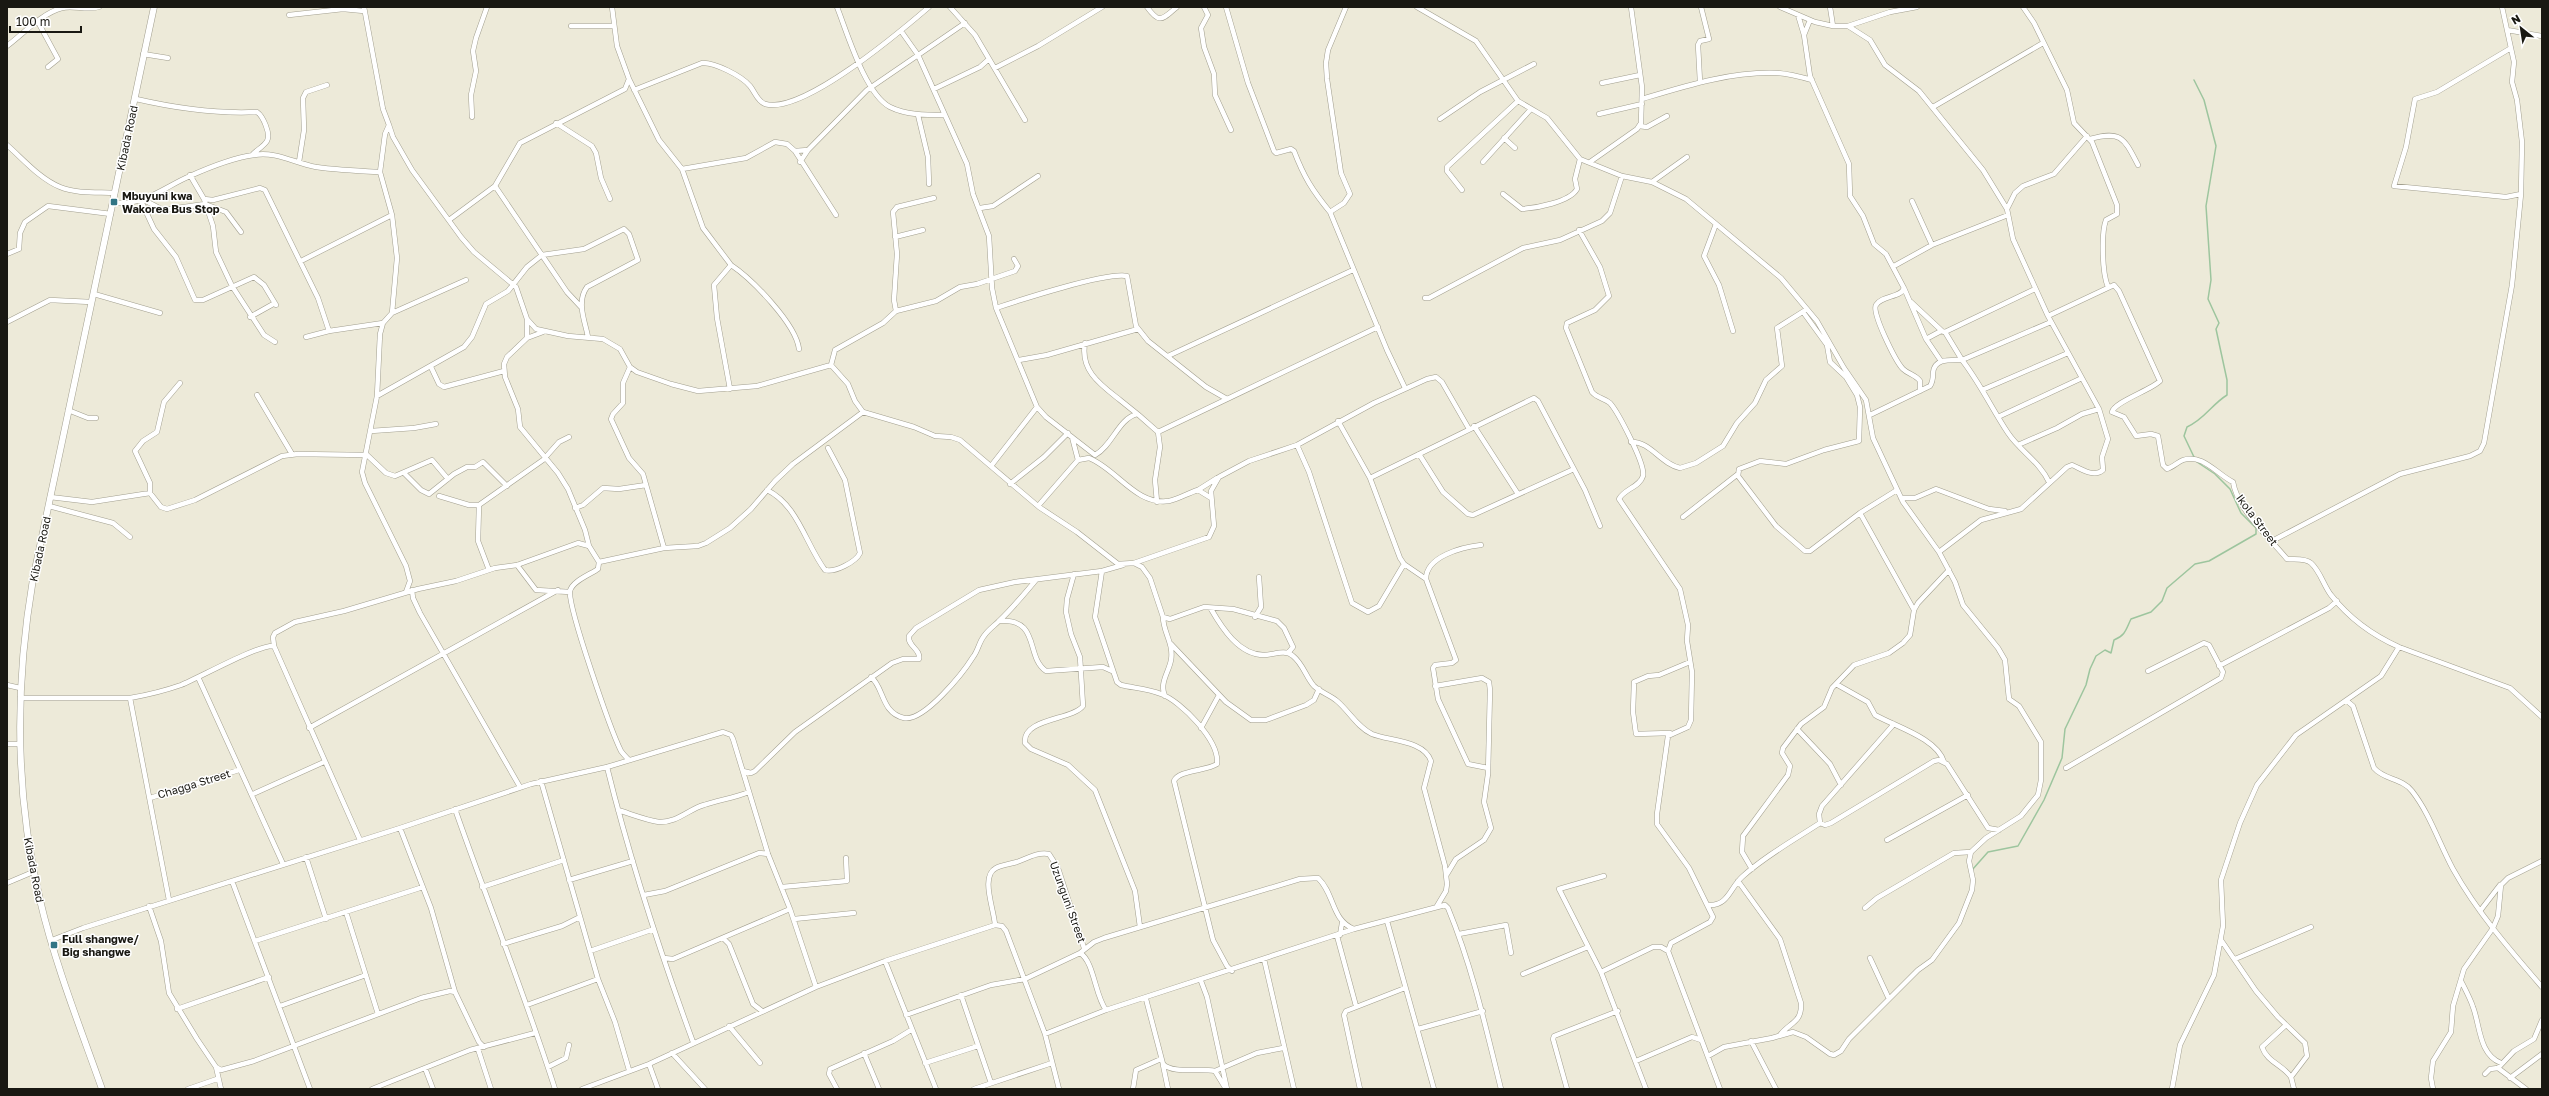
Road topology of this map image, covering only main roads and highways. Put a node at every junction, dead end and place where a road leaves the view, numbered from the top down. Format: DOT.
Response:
graph roads {
  1 [pos="154,7"];
  2 [pos="102,1089"];
  1 -- 2 [label="main road, Kibada Road"];
}
